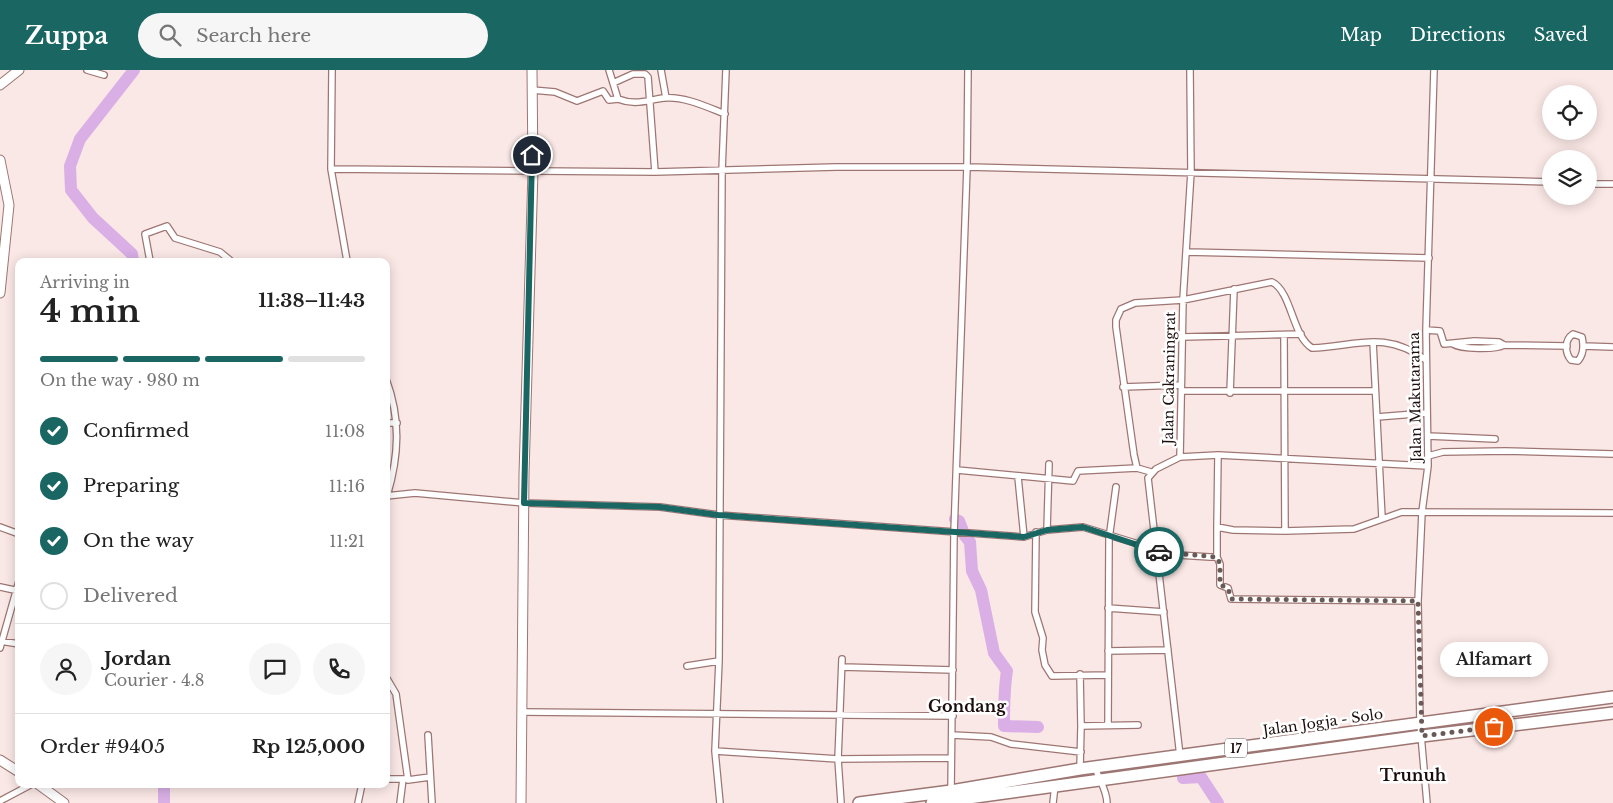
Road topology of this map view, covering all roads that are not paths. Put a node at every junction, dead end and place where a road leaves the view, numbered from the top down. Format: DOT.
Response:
graph roads {
  1 [pos="20,70"];
  2 [pos="87,70"];
  3 [pos="332,70"];
  4 [pos="532,70"];
  5 [pos="609,70"];
  6 [pos="661,70"];
  7 [pos="726,70"];
  8 [pos="968,70"];
  9 [pos="1190,70"];
  10 [pos="1434,70"];
  11 [pos="104,75"];
  12 [pos="613,83"];
  13 [pos="0,85"];
  14 [pos="532,90"];
  15 [pos="666,98"];
  16 [pos="618,99"];
  17 [pos="651,101"];
  18 [pos="724,114"];
  19 [pos="0,160"];
  20 [pos="967,167"];
  21 [pos="331,169"];
  22 [pos="533,171"];
  23 [pos="722,171"];
  24 [pos="656,172"];
  25 [pos="1191,172"];
  26 [pos="1433,178"];
  27 [pos="1542,182"];
  28 [pos="1597,184"];
  29 [pos="1613,184"];
  30 [pos="1186,252"];
  31 [pos="149,258"];
  32 [pos="227,258"];
  33 [pos="346,258"];
  34 [pos="1429,258"];
  35 [pos="1234,290"];
  36 [pos="0,293"];
  37 [pos="1183,300"];
  38 [pos="1426,330"];
  39 [pos="1301,334"];
  40 [pos="1231,336"];
  41 [pos="1284,336"];
  42 [pos="1183,337"];
  43 [pos="1373,342"];
  44 [pos="1567,346"];
  45 [pos="1583,346"];
  46 [pos="1613,348"];
  47 [pos="1426,360"];
  48 [pos="1123,386"];
  49 [pos="1182,388"];
  50 [pos="390,389"];
  51 [pos="1375,391"];
  52 [pos="1230,393"];
  53 [pos="1285,393"];
  54 [pos="1427,413"];
  55 [pos="1377,417"];
  56 [pos="390,423"];
  57 [pos="397,423"];
  58 [pos="1428,436"];
  59 [pos="1495,439"];
  60 [pos="1613,454"];
  61 [pos="1218,455"];
  62 [pos="1428,456"];
  63 [pos="1180,457"];
  64 [pos="1283,459"];
  65 [pos="1049,464"];
  66 [pos="1379,464"];
  67 [pos="1428,466"];
  68 [pos="1138,468"];
  69 [pos="957,470"];
  70 [pos="1151,472"];
  71 [pos="1018,477"];
  72 [pos="1048,479"];
  73 [pos="390,480"];
  74 [pos="1116,488"];
  75 [pos="390,496"];
  76 [pos="524,503"];
  77 [pos="1422,512"];
  78 [pos="1613,513"];
  79 [pos="718,515"];
  80 [pos="1382,518"];
  81 [pos="0,527"];
  82 [pos="1217,527"];
  83 [pos="1047,530"];
  84 [pos="1036,532"];
  85 [pos="1285,532"];
  86 [pos="15,533"];
  87 [pos="954,533"];
  88 [pos="1110,536"];
  89 [pos="1024,537"];
  90 [pos="1157,551"];
  91 [pos="1217,557"];
  92 [pos="0,587"];
  93 [pos="15,590"];
  94 [pos="15,600"];
  95 [pos="1418,601"];
  96 [pos="1108,608"];
  97 [pos="1164,612"];
  98 [pos="1,641"];
  99 [pos="15,643"];
  100 [pos="0,648"];
  101 [pos="1168,650"];
  102 [pos="1108,651"];
  103 [pos="842,659"];
  104 [pos="719,661"];
  105 [pos="687,666"];
  106 [pos="842,667"];
  107 [pos="953,670"];
  108 [pos="1080,674"];
  109 [pos="1108,675"];
  110 [pos="390,684"];
  111 [pos="1613,697"];
  112 [pos="523,712"];
  113 [pos="1613,712"];
  114 [pos="718,714"];
  115 [pos="840,716"];
  116 [pos="953,716"];
  117 [pos="1420,724"];
  118 [pos="1108,725"];
  119 [pos="1138,725"];
  120 [pos="1081,726"];
  121 [pos="428,735"];
  122 [pos="952,735"];
  123 [pos="1422,736"];
  124 [pos="715,751"];
  125 [pos="1080,752"];
  126 [pos="1180,756"];
  127 [pos="951,758"];
  128 [pos="838,759"];
  129 [pos="0,760"];
  130 [pos="1095,767"];
  131 [pos="15,769"];
  132 [pos="1080,769"];
  133 [pos="430,777"];
  134 [pos="390,779"];
  135 [pos="405,780"];
  136 [pos="1099,780"];
  137 [pos="1055,786"];
  138 [pos="24,788"];
  139 [pos="43,788"];
  140 [pos="361,788"];
  141 [pos="954,798"];
  142 [pos="0,801"];
  143 [pos="64,803"];
  144 [pos="358,803"];
  145 [pos="400,803"];
  146 [pos="432,803"];
  147 [pos="522,803"];
  148 [pos="720,803"];
  149 [pos="841,803"];
  150 [pos="859,803"];
  151 [pos="932,803"];
  152 [pos="1053,803"];
  153 [pos="1108,803"];
  154 [pos="1427,803"];
  1 -- 13 [label="street"];
  2 -- 11 [label="street"];
  3 -- 21 [label="street"];
  4 -- 14 [label="street"];
  5 -- 12 [label="street"];
  6 -- 15 [label="street"];
  7 -- 18 [label="street"];
  8 -- 20 [label="street"];
  9 -- 25 [label="street, Jalan Cakraningrat"];
  10 -- 26 [label="street, Jalan Makutarama"];
  12 -- 16 [label="street"];
  12 -- 17 [label="street"];
  14 -- 16 [label="street"];
  14 -- 22 [label="street"];
  15 -- 17 [label="street"];
  15 -- 18 [label="street"];
  16 -- 17 [label="street"];
  17 -- 24 [label="street"];
  18 -- 23 [label="street"];
  19 -- 36 [label="street"];
  20 -- 23 [label="street"];
  20 -- 25 [label="street"];
  20 -- 69 [label="street"];
  21 -- 22 [label="street"];
  21 -- 33 [label="street"];
  22 -- 24 [label="street"];
  22 -- 76 [label="street"];
  23 -- 24 [label="street"];
  23 -- 79 [label="street"];
  25 -- 26 [label="street"];
  25 -- 30 [label="street, Jalan Cakraningrat"];
  26 -- 27 [label="street"];
  26 -- 34 [label="street, Jalan Makutarama"];
  28 -- 29 [label="street"];
  30 -- 34 [label="street"];
  30 -- 37 [label="street, Jalan Cakraningrat"];
  31 -- 32 [label="street"];
  34 -- 38 [label="street, Jalan Makutarama"];
  35 -- 37 [label="street"];
  35 -- 39 [label="street"];
  35 -- 40 [label="street"];
  37 -- 42 [label="street, Jalan Cakraningrat"];
  37 -- 48 [label="street"];
  38 -- 44 [label="street"];
  38 -- 47 [label="street, Jalan Makutarama"];
  39 -- 41 [label="street"];
  39 -- 43 [label="street"];
  40 -- 41 [label="street"];
  40 -- 42 [label="street"];
  40 -- 52 [label="street"];
  41 -- 53 [label="street"];
  42 -- 49 [label="street, Jalan Cakraningrat"];
  43 -- 47 [label="street"];
  43 -- 51 [label="street"];
  44 -- 45 [label="street"];
  44 -- 45 [label="street"];
  45 -- 46 [label="street"];
  47 -- 54 [label="street, Jalan Makutarama"];
  48 -- 49 [label="street"];
  48 -- 68 [label="street"];
  49 -- 52 [label="street"];
  49 -- 63 [label="street, Jalan Cakraningrat"];
  50 -- 57 [label="street"];
  51 -- 53 [label="street"];
  51 -- 55 [label="street"];
  52 -- 53 [label="street"];
  53 -- 64 [label="street"];
  54 -- 55 [label="street"];
  54 -- 58 [label="street, Jalan Makutarama"];
  55 -- 66 [label="street"];
  56 -- 57 [label="street"];
  57 -- 73 [label="street"];
  58 -- 59 [label="street"];
  58 -- 62 [label="street, Jalan Makutarama"];
  60 -- 62 [label="street"];
  61 -- 63 [label="street"];
  61 -- 64 [label="street"];
  61 -- 82 [label="street"];
  62 -- 67 [label="street, Jalan Makutarama"];
  63 -- 70 [label="street, Jalan Cakraningrat"];
  64 -- 66 [label="street"];
  64 -- 85 [label="street"];
  65 -- 72 [label="street"];
  66 -- 67 [label="street"];
  66 -- 80 [label="street"];
  67 -- 77 [label="street, Jalan Makutarama"];
  68 -- 70 [label="street"];
  68 -- 72 [label="street"];
  69 -- 71 [label="street"];
  69 -- 87 [label="street"];
  70 -- 90 [label="street"];
  71 -- 72 [label="street"];
  71 -- 89 [label="street"];
  72 -- 83 [label="street"];
  74 -- 88 [label="street"];
  75 -- 76 [label="street"];
  76 -- 79 [label="street"];
  76 -- 112 [label="street"];
  77 -- 78 [label="street"];
  77 -- 80 [label="street"];
  77 -- 95 [label="street, Jalan Makutarama"];
  79 -- 87 [label="street"];
  79 -- 104 [label="street"];
  80 -- 85 [label="street"];
  81 -- 86 [label="street"];
  82 -- 85 [label="street"];
  82 -- 91 [label="street"];
  83 -- 84 [label="street"];
  83 -- 88 [label="street"];
  84 -- 89 [label="street"];
  84 -- 108 [label="street"];
  87 -- 89 [label="street"];
  87 -- 107 [label="street"];
  88 -- 90 [label="street"];
  88 -- 96 [label="street"];
  90 -- 91 [label="street"];
  90 -- 97 [label="street"];
  91 -- 95 [label="street"];
  92 -- 93 [label="street"];
  94 -- 98 [label="street"];
  95 -- 117 [label="street, Jalan Makutarama"];
  96 -- 97 [label="street"];
  96 -- 102 [label="street"];
  97 -- 101 [label="street"];
  98 -- 99 [label="street"];
  98 -- 100 [label="street"];
  101 -- 102 [label="street"];
  101 -- 126 [label="street"];
  102 -- 109 [label="street"];
  103 -- 106 [label="street"];
  104 -- 105 [label="street"];
  104 -- 114 [label="street"];
  106 -- 107 [label="street"];
  106 -- 115 [label="street"];
  107 -- 116 [label="street"];
  108 -- 109 [label="street"];
  108 -- 120 [label="street"];
  109 -- 118 [label="street"];
  110 -- 135 [label="street"];
  111 -- 117 [label="highway, Jalan Jogja - Solo / 17"];
  112 -- 114 [label="street"];
  112 -- 147 [label="street"];
  113 -- 123 [label="highway, Jalan Jogja - Solo / 17"];
  114 -- 115 [label="street"];
  114 -- 124 [label="street"];
  115 -- 116 [label="street"];
  115 -- 128 [label="street"];
  116 -- 122 [label="street"];
  117 -- 123 [label="street, Jalan Makutarama"];
  117 -- 126 [label="highway, Jalan Jogja - Solo / 17"];
  118 -- 119 [label="street"];
  118 -- 120 [label="street"];
  120 -- 125 [label="street"];
  121 -- 133 [label="street"];
  122 -- 125 [label="street"];
  122 -- 127 [label="street"];
  123 -- 136 [label="highway, Jalan Jogja - Solo / 17"];
  123 -- 154 [label="street, Jalan Makutarama"];
  124 -- 128 [label="street"];
  124 -- 148 [label="street"];
  125 -- 132 [label="street"];
  126 -- 130 [label="highway, Jalan Jogja - Solo / 17"];
  127 -- 128 [label="street"];
  127 -- 141 [label="street"];
  128 -- 149 [label="street"];
  129 -- 131 [label="street"];
  130 -- 132 [label="highway, Jalan Jogja - Solo / 17"];
  130 -- 136 [label="street"];
  132 -- 141 [label="highway, Jalan Jogja - Solo / 17"];
  133 -- 135 [label="street"];
  133 -- 146 [label="street"];
  134 -- 135 [label="street"];
  135 -- 145 [label="street"];
  136 -- 137 [label="highway, Jalan Jogja - Solo / 17"];
  136 -- 153 [label="street"];
  137 -- 141 [label="highway, Jalan Jogja - Solo / 17"];
  137 -- 152 [label="street"];
  138 -- 142 [label="street"];
  139 -- 143 [label="street"];
  140 -- 144 [label="street"];
  141 -- 150 [label="highway, Jalan Jogja - Solo / 17"];
  141 -- 151 [label="highway, Jalan Jogja - Solo / 17"];
}
